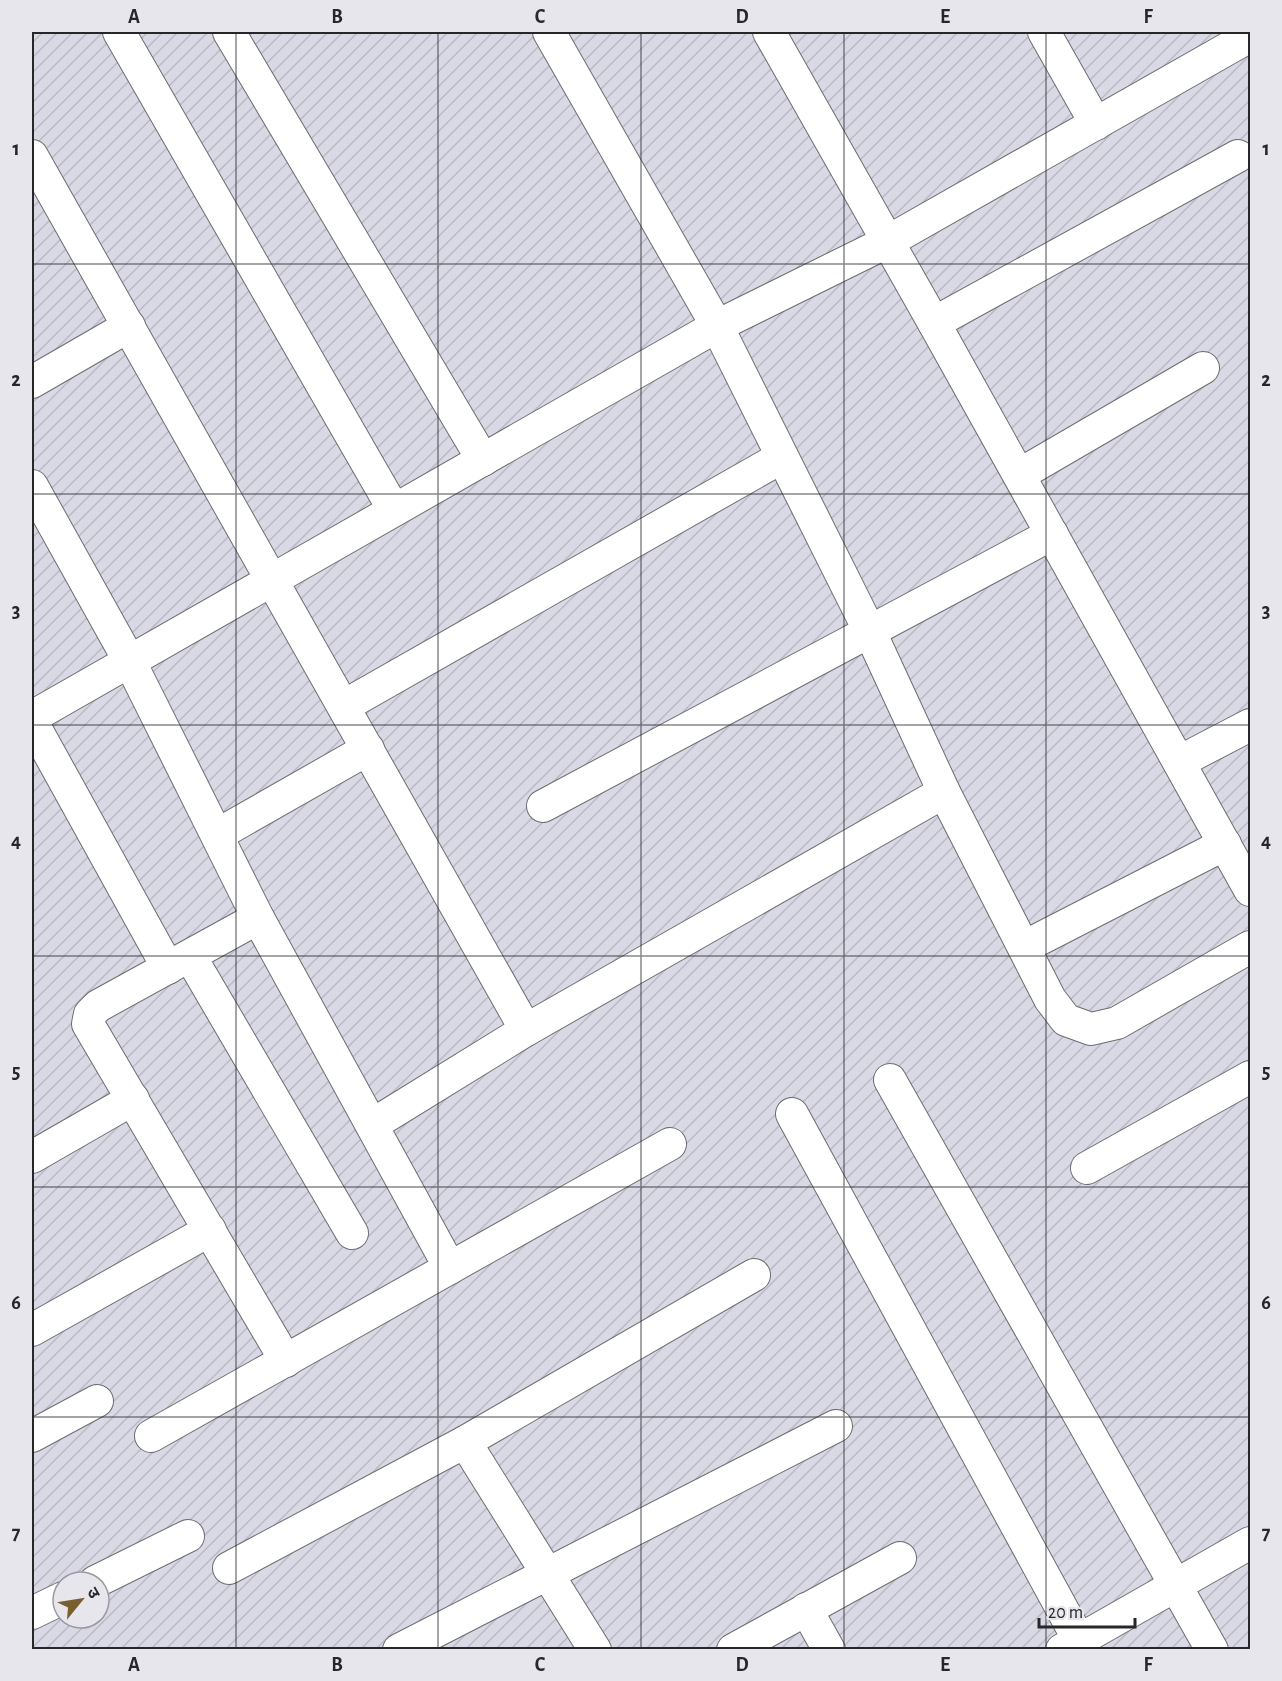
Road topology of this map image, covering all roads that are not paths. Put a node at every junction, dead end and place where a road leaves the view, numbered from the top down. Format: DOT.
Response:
graph roads {
  1 [pos="119,32"];
  2 [pos="229,32"];
  3 [pos="549,32"];
  4 [pos="769,32"];
  5 [pos="1044,32"];
  6 [pos="1233,39"];
  7 [pos="1096,124"];
  8 [pos="32,156"];
  9 [pos="1238,156"];
  10 [pos="887,242"];
  11 [pos="934,323"];
  12 [pos="129,326"];
  13 [pos="717,326"];
  14 [pos="1203,368"];
  15 [pos="32,382"];
  16 [pos="782,457"];
  17 [pos="483,459"];
  18 [pos="1019,475"];
  19 [pos="32,486"];
  20 [pos="394,510"];
  21 [pos="1052,534"];
  22 [pos="273,579"];
  23 [pos="870,632"];
  24 [pos="130,662"];
  25 [pos="344,706"];
  26 [pos="32,717"];
  27 [pos="32,722"];
  28 [pos="1251,726"];
  29 [pos="368,748"];
  30 [pos="1179,762"];
  31 [pos="944,792"];
  32 [pos="543,806"];
  33 [pos="217,835"];
  34 [pos="1225,844"];
  35 [pos="1251,890"];
  36 [pos="258,918"];
  37 [pos="1251,946"];
  38 [pos="1024,947"];
  39 [pos="179,962"];
  40 [pos="526,1030"];
  41 [pos="1251,1077"];
  42 [pos="890,1080"];
  43 [pos="133,1099"];
  44 [pos="792,1114"];
  45 [pos="372,1125"];
  46 [pos="670,1144"];
  47 [pos="32,1157"];
  48 [pos="1087,1168"];
  49 [pos="210,1230"];
  50 [pos="352,1233"];
  51 [pos="450,1268"];
  52 [pos="754,1275"];
  53 [pos="32,1330"];
  54 [pos="286,1361"];
  55 [pos="97,1401"];
  56 [pos="836,1426"];
  57 [pos="32,1436"];
  58 [pos="151,1436"];
  59 [pos="465,1442"];
  60 [pos="188,1536"];
  61 [pos="1251,1543"];
  62 [pos="900,1558"];
  63 [pos="229,1569"];
  64 [pos="547,1572"];
  65 [pos="111,1574"];
  66 [pos="1175,1586"];
  67 [pos="51,1604"];
  68 [pos="806,1609"];
  69 [pos="32,1613"];
  70 [pos="1071,1645"];
  71 [pos="399,1650"];
  72 [pos="595,1650"];
  73 [pos="733,1650"];
  74 [pos="828,1650"];
  75 [pos="1212,1650"];
  1 -- 20 [label="street"];
  2 -- 17 [label="street"];
  3 -- 13 [label="street"];
  4 -- 10 [label="street"];
  5 -- 7 [label="street"];
  6 -- 7 [label="street"];
  7 -- 10 [label="street"];
  8 -- 12 [label="street"];
  9 -- 11 [label="street"];
  10 -- 11 [label="street"];
  10 -- 13 [label="street"];
  11 -- 18 [label="street"];
  12 -- 15 [label="street"];
  12 -- 22 [label="street"];
  13 -- 16 [label="street"];
  13 -- 17 [label="street"];
  14 -- 18 [label="street"];
  16 -- 23 [label="street"];
  16 -- 25 [label="street"];
  17 -- 20 [label="street"];
  18 -- 21 [label="street"];
  19 -- 24 [label="street"];
  20 -- 22 [label="street"];
  21 -- 23 [label="street"];
  21 -- 30 [label="street"];
  22 -- 24 [label="street"];
  22 -- 25 [label="street"];
  23 -- 31 [label="street"];
  23 -- 32 [label="street"];
  24 -- 26 [label="street"];
  24 -- 33 [label="street"];
  25 -- 29 [label="street"];
  27 -- 39 [label="street"];
  28 -- 30 [label="street"];
  29 -- 33 [label="street"];
  29 -- 40 [label="street"];
  30 -- 34 [label="street"];
  31 -- 38 [label="street"];
  31 -- 40 [label="street"];
  33 -- 36 [label="street"];
  34 -- 35 [label="street"];
  34 -- 38 [label="street"];
  36 -- 39 [label="street"];
  36 -- 45 [label="street"];
  37 -- 38 [label="street"];
  39 -- 43 [label="street"];
  39 -- 50 [label="street"];
  40 -- 45 [label="street"];
  41 -- 48 [label="street"];
  42 -- 66 [label="street"];
  43 -- 47 [label="street"];
  43 -- 49 [label="street"];
  44 -- 70 [label="street"];
  45 -- 51 [label="street"];
  46 -- 51 [label="street"];
  49 -- 53 [label="street"];
  49 -- 54 [label="street"];
  51 -- 54 [label="street"];
  52 -- 59 [label="street"];
  54 -- 58 [label="street"];
  55 -- 57 [label="street"];
  56 -- 64 [label="street"];
  59 -- 63 [label="street"];
  59 -- 64 [label="street"];
  60 -- 65 [label="street"];
  61 -- 66 [label="street"];
  62 -- 68 [label="street"];
  64 -- 71 [label="street"];
  64 -- 72 [label="street"];
  66 -- 70 [label="street"];
  66 -- 75 [label="street"];
  67 -- 69 [label="street"];
  68 -- 73 [label="street"];
  68 -- 74 [label="street"];
}
